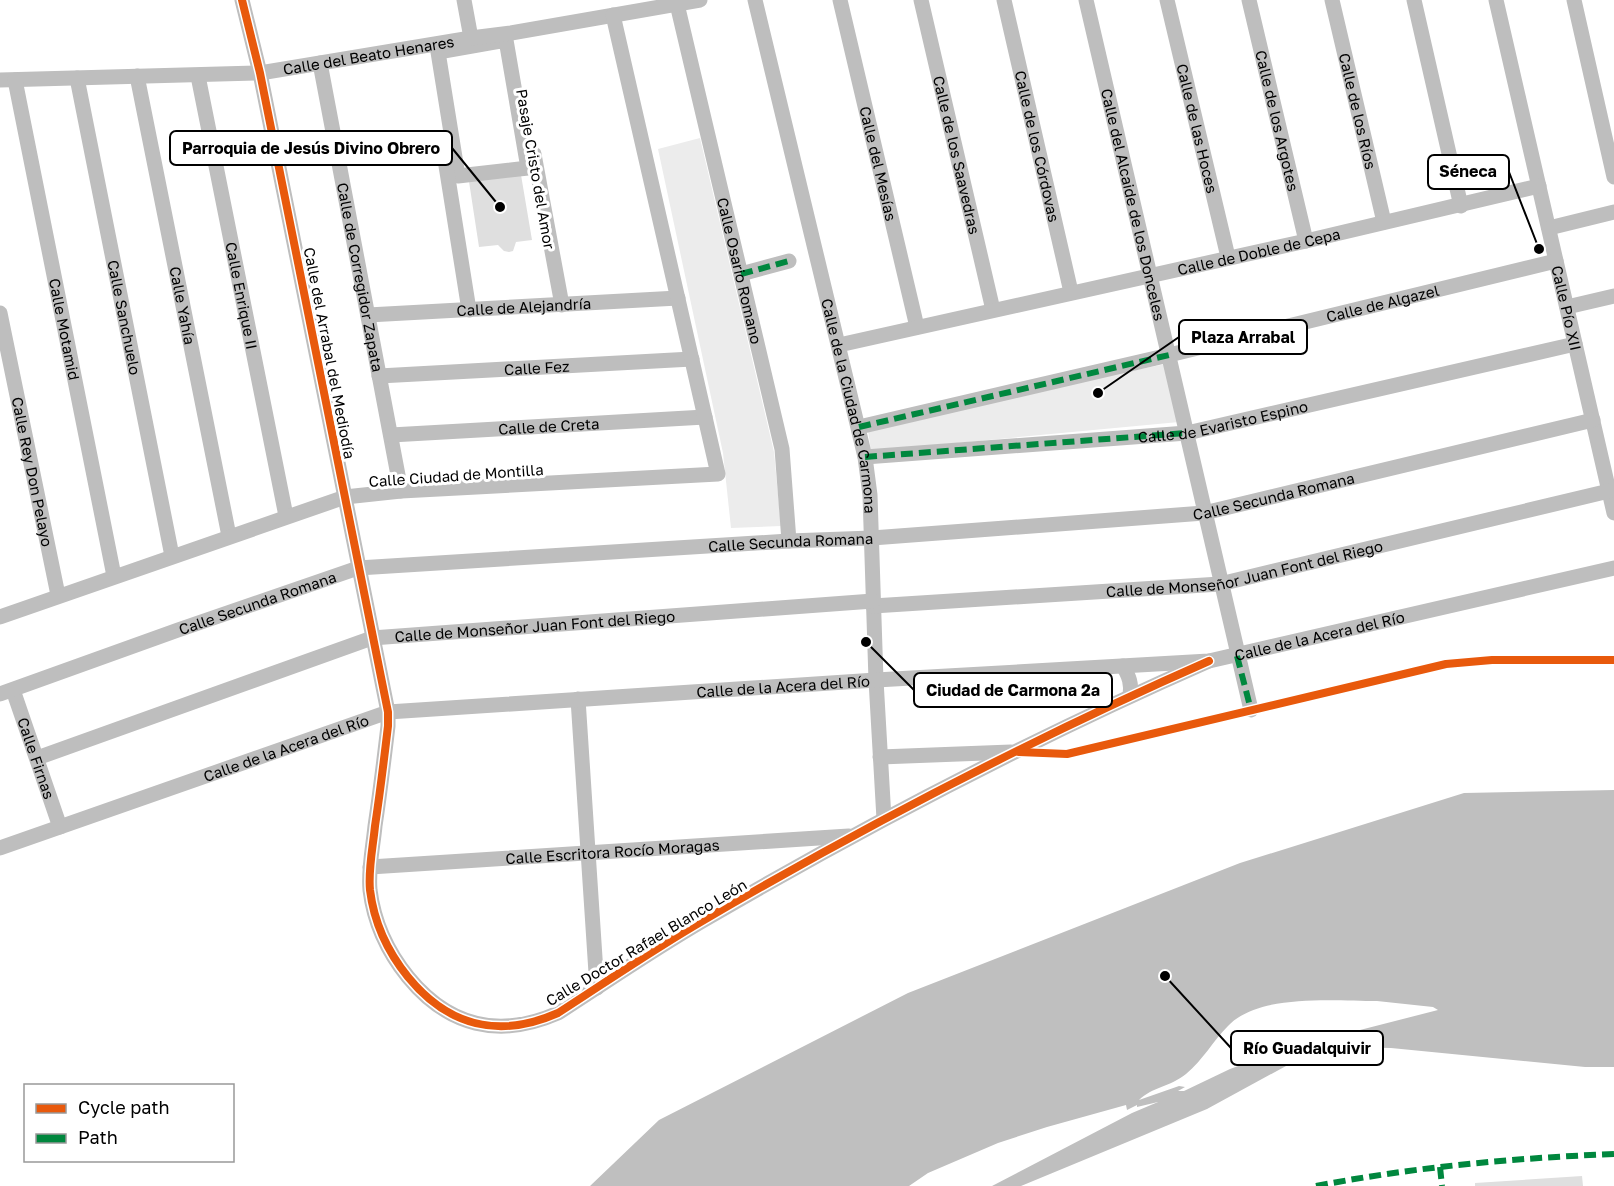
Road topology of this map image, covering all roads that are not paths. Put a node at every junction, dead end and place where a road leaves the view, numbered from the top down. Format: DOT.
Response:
graph roads {
  1 [pos="242,0"];
  2 [pos="464,0"];
  3 [pos="700,0"];
  4 [pos="755,0"];
  5 [pos="840,0"];
  6 [pos="921,0"];
  7 [pos="1004,0"];
  8 [pos="1086,0"];
  9 [pos="1167,0"];
  10 [pos="1249,0"];
  11 [pos="1332,0"];
  12 [pos="1414,0"];
  13 [pos="1497,0"];
  14 [pos="1574,0"];
  15 [pos="677,4"];
  16 [pos="613,15"];
  17 [pos="512,33"];
  18 [pos="471,38"];
  19 [pos="427,46"];
  20 [pos="320,63"];
  21 [pos="260,74"];
  22 [pos="137,76"];
  23 [pos="198,76"];
  24 [pos="78,78"];
  25 [pos="8,80"];
  26 [pos="459,176"];
  27 [pos="1614,177"];
  28 [pos="1539,186"];
  29 [pos="1461,206"];
  30 [pos="1614,212"];
  31 [pos="1384,222"];
  32 [pos="1549,228"];
  33 [pos="1306,241"];
  34 [pos="1228,257"];
  35 [pos="789,261"];
  36 [pos="1556,261"];
  37 [pos="741,274"];
  38 [pos="1149,275"];
  39 [pos="1071,292"];
  40 [pos="1614,296"];
  41 [pos="678,298"];
  42 [pos="561,305"];
  43 [pos="1567,307"];
  44 [pos="469,310"];
  45 [pos="993,310"];
  46 [pos="0,313"];
  47 [pos="368,315"];
  48 [pos="917,327"];
  49 [pos="1575,344"];
  50 [pos="839,345"];
  51 [pos="1169,355"];
  52 [pos="692,359"];
  53 [pos="379,376"];
  54 [pos="705,417"];
  55 [pos="1593,420"];
  56 [pos="859,427"];
  57 [pos="1187,433"];
  58 [pos="391,435"];
  59 [pos="865,457"];
  60 [pos="401,491"];
  61 [pos="1609,491"];
  62 [pos="345,497"];
  63 [pos="1204,513"];
  64 [pos="1614,513"];
  65 [pos="286,516"];
  66 [pos="229,536"];
  67 [pos="872,538"];
  68 [pos="789,541"];
  69 [pos="172,556"];
  70 [pos="358,568"];
  71 [pos="1614,568"];
  72 [pos="114,576"];
  73 [pos="1220,584"];
  74 [pos="58,595"];
  75 [pos="873,604"];
  76 [pos="0,615"];
  77 [pos="372,638"];
  78 [pos="1237,656"];
  79 [pos="1209,661"];
  80 [pos="1123,666"];
  81 [pos="876,680"];
  82 [pos="7,692"];
  83 [pos="1130,696"];
  84 [pos="578,699"];
  85 [pos="1251,710"];
  86 [pos="388,712"];
  87 [pos="1017,752"];
  88 [pos="880,757"];
  89 [pos="37,758"];
  90 [pos="884,819"];
  91 [pos="60,827"];
  92 [pos="855,835"];
  93 [pos="0,848"];
  94 [pos="588,853"];
  95 [pos="370,867"];
  96 [pos="597,988"];
  1 -- 21 [label="street, Calle del Arrabal del Mediodía"];
  2 -- 18 [label="street"];
  3 -- 15 [label="street, Calle del Beato Henares"];
  4 -- 50 [label="street, Calle de la Ciudad de Carmona"];
  5 -- 48 [label="street, Calle del Mesías"];
  6 -- 45 [label="street, Calle de los Saavedras"];
  7 -- 39 [label="street, Calle de los Córdovas"];
  8 -- 38 [label="street, Calle del Alcaide de los Donceles"];
  9 -- 34 [label="street, Calle de las Hoces"];
  10 -- 33 [label="street, Calle de los Argotes"];
  11 -- 31 [label="street, Calle de los Ríos"];
  12 -- 29 [label="street"];
  13 -- 28 [label="street, Calle Pío XII"];
  14 -- 27 [label="street"];
  15 -- 16 [label="street, Calle del Beato Henares"];
  15 -- 37 [label="street, Calle Osario Romano"];
  16 -- 17 [label="street, Calle del Beato Henares"];
  16 -- 41 [label="street"];
  17 -- 18 [label="street, Calle del Beato Henares"];
  17 -- 42 [label="street, Pasaje Cristo del Amor"];
  18 -- 19 [label="street, Calle del Beato Henares"];
  19 -- 20 [label="street, Calle del Beato Henares"];
  19 -- 44 [label="street"];
  20 -- 21 [label="street, Calle del Beato Henares"];
  20 -- 47 [label="street, Calle de Corregidor Zapata"];
  21 -- 23 [label="street, Calle del Beato Henares"];
  21 -- 62 [label="street, Calle del Arrabal del Mediodía"];
  22 -- 23 [label="street, Calle del Beato Henares"];
  22 -- 24 [label="street, Calle del Beato Henares"];
  22 -- 66 [label="street, Calle Yahía"];
  23 -- 65 [label="street, Calle Enrique II"];
  24 -- 25 [label="street, Calle del Beato Henares"];
  24 -- 69 [label="street, Calle Sanchuelo"];
  25 -- 72 [label="street, Calle Motamid"];
  26 -- 26 [label="street"];
  28 -- 29 [label="street, Calle de Doble de Cepa"];
  28 -- 32 [label="street, Calle Pío XII"];
  29 -- 31 [label="street, Calle de Doble de Cepa"];
  30 -- 32 [label="street"];
  31 -- 33 [label="street, Calle de Doble de Cepa"];
  32 -- 36 [label="street, Calle Pío XII"];
  33 -- 34 [label="street, Calle de Doble de Cepa"];
  34 -- 38 [label="street, Calle de Doble de Cepa"];
  35 -- 37 [label="street"];
  36 -- 43 [label="street, Calle Pío XII"];
  36 -- 51 [label="street, Calle de Algazel"];
  37 -- 68 [label="street, Calle Osario Romano"];
  38 -- 39 [label="street, Calle de Doble de Cepa"];
  38 -- 51 [label="street, Calle del Alcaide de los Donceles"];
  39 -- 45 [label="street, Calle de Doble de Cepa"];
  40 -- 43 [label="street"];
  41 -- 42 [label="street, Calle de Alejandría"];
  41 -- 52 [label="street"];
  42 -- 44 [label="street, Calle de Alejandría"];
  43 -- 49 [label="street, Calle Pío XII"];
  44 -- 47 [label="street, Calle de Alejandría"];
  45 -- 48 [label="street, Calle de Doble de Cepa"];
  46 -- 74 [label="street, Calle Rey Don Pelayo"];
  47 -- 53 [label="street, Calle de Corregidor Zapata"];
  48 -- 50 [label="street, Calle de Doble de Cepa"];
  49 -- 55 [label="street, Calle Pío XII"];
  49 -- 57 [label="street, Calle de Evaristo Espino"];
  50 -- 56 [label="street, Calle de la Ciudad de Carmona"];
  51 -- 56 [label="street, Calle de Algazel"];
  51 -- 57 [label="street, Calle del Alcaide de los Donceles"];
  52 -- 53 [label="street, Calle Fez"];
  52 -- 54 [label="street"];
  53 -- 58 [label="street, Calle de Corregidor Zapata"];
  54 -- 58 [label="street, Calle de Creta"];
  54 -- 60 [label="street, Calle Ciudad de Montilla"];
  55 -- 61 [label="street, Calle Pío XII"];
  55 -- 63 [label="street, Calle Secunda Romana"];
  56 -- 59 [label="street, Calle de la Ciudad de Carmona"];
  57 -- 59 [label="street, Calle de Evaristo Espino"];
  57 -- 63 [label="street, Calle del Alcaide de los Donceles"];
  58 -- 60 [label="street, Calle de Corregidor Zapata"];
  59 -- 67 [label="street, Calle de la Ciudad de Carmona"];
  60 -- 62 [label="street, Calle Ciudad de Montilla"];
  61 -- 64 [label="street, Calle Pío XII"];
  61 -- 73 [label="street, Calle de Monseñor Juan Font del Riego"];
  62 -- 65 [label="street, Calle Ciudad de Montilla"];
  62 -- 70 [label="street, Calle del Arrabal del Mediodía"];
  63 -- 67 [label="street, Calle Secunda Romana"];
  63 -- 73 [label="street, Calle del Alcaide de los Donceles"];
  65 -- 66 [label="street, Calle Ciudad de Montilla"];
  66 -- 69 [label="street, Calle Ciudad de Montilla"];
  67 -- 68 [label="street, Calle Secunda Romana"];
  67 -- 75 [label="street, Calle de la Ciudad de Carmona"];
  68 -- 70 [label="street, Calle Secunda Romana"];
  69 -- 72 [label="street, Calle Ciudad de Montilla"];
  70 -- 77 [label="street, Calle del Arrabal del Mediodía"];
  70 -- 82 [label="street, Calle Secunda Romana"];
  71 -- 78 [label="street, Calle de la Acera del Río"];
  72 -- 74 [label="street, Calle Ciudad de Montilla"];
  73 -- 75 [label="street, Calle de Monseñor Juan Font del Riego"];
  73 -- 78 [label="street, Calle del Alcaide de los Donceles"];
  74 -- 76 [label="street, Calle Ciudad de Montilla"];
  75 -- 77 [label="street, Calle de Monseñor Juan Font del Riego"];
  75 -- 81 [label="street, Calle de la Ciudad de Carmona"];
  77 -- 86 [label="street, Calle del Arrabal del Mediodía"];
  77 -- 89 [label="street, Calle de Monseñor Juan Font del Riego"];
  78 -- 79 [label="street, Calle de la Acera del Río"];
  78 -- 85 [label="street, Calle del Alcaide de los Donceles"];
  79 -- 80 [label="street, Calle de la Acera del Río"];
  79 -- 83 [label="street, Calle Doctor Rafael Blanco León"];
  80 -- 81 [label="street, Calle de la Acera del Río"];
  80 -- 83 [label="street"];
  81 -- 84 [label="street, Calle de la Acera del Río"];
  81 -- 88 [label="street, Calle de la Ciudad de Carmona"];
  82 -- 89 [label="street, Calle Firnas"];
  83 -- 87 [label="street, Calle Doctor Rafael Blanco León"];
  84 -- 86 [label="street, Calle de la Acera del Río"];
  84 -- 94 [label="street"];
  86 -- 91 [label="street, Calle de la Acera del Río"];
  86 -- 95 [label="street, Calle Doctor Rafael Blanco León"];
  87 -- 88 [label="street"];
  87 -- 90 [label="street, Calle Doctor Rafael Blanco León"];
  88 -- 90 [label="street, Calle de la Ciudad de Carmona"];
  89 -- 91 [label="street, Calle Firnas"];
  90 -- 92 [label="street, Calle Doctor Rafael Blanco León"];
  91 -- 93 [label="street, Calle de la Acera del Río"];
  92 -- 94 [label="street, Calle Escritora Rocío Moragas"];
  92 -- 96 [label="street, Calle Doctor Rafael Blanco León"];
  94 -- 95 [label="street, Calle Escritora Rocío Moragas"];
  94 -- 96 [label="street"];
  95 -- 96 [label="street, Calle Doctor Rafael Blanco León"];
}
